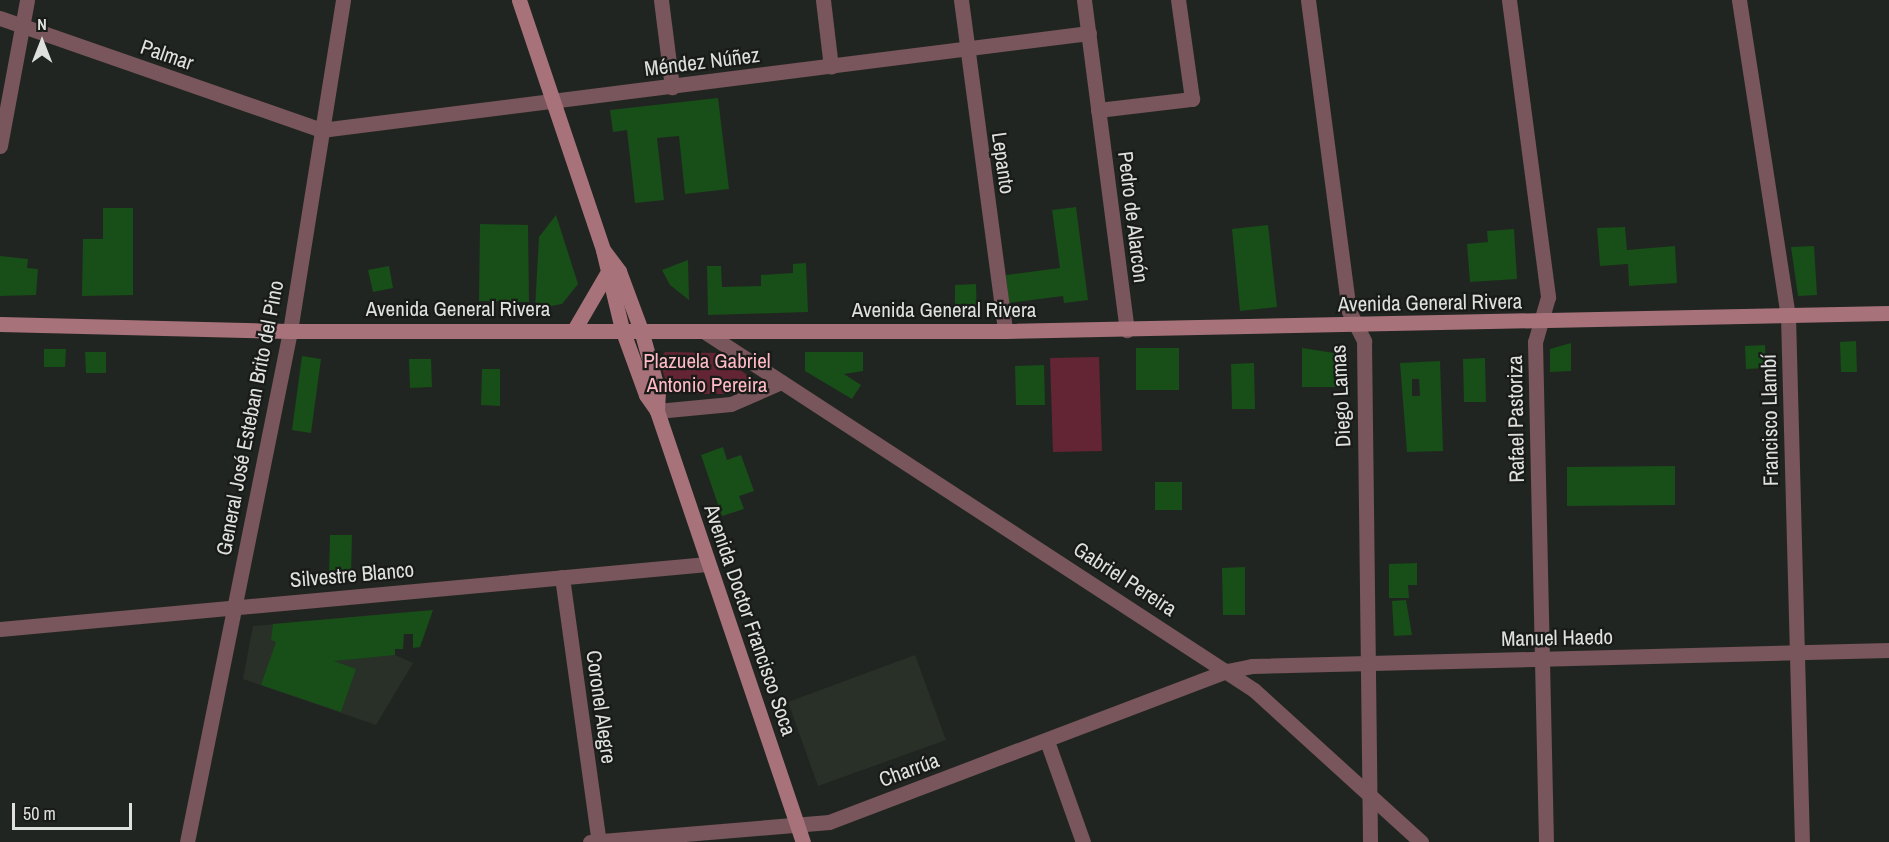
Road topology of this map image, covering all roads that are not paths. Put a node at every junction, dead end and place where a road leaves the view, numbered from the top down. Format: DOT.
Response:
graph roads {
  1 [pos="27,0"];
  2 [pos="342,0"];
  3 [pos="519,0"];
  4 [pos="661,0"];
  5 [pos="823,0"];
  6 [pos="961,0"];
  7 [pos="1084,0"];
  8 [pos="1178,0"];
  9 [pos="1308,0"];
  10 [pos="1509,0"];
  11 [pos="1738,0"];
  12 [pos="0,18"];
  13 [pos="22,26"];
  14 [pos="1089,33"];
  15 [pos="966,50"];
  16 [pos="831,67"];
  17 [pos="672,87"];
  18 [pos="553,101"];
  19 [pos="1098,110"];
  20 [pos="321,130"];
  21 [pos="0,146"];
  22 [pos="603,250"];
  23 [pos="606,275"];
  24 [pos="1889,313"];
  25 [pos="1788,316"];
  26 [pos="1539,323"];
  27 [pos="0,324"];
  28 [pos="1354,324"];
  29 [pos="622,329"];
  30 [pos="574,330"];
  31 [pos="641,330"];
  32 [pos="1126,330"];
  33 [pos="290,331"];
  34 [pos="1005,331"];
  35 [pos="705,332"];
  36 [pos="781,382"];
  37 [pos="657,411"];
  38 [pos="707,564"];
  39 [pos="562,577"];
  40 [pos="236,606"];
  41 [pos="0,629"];
  42 [pos="1889,650"];
  43 [pos="1797,653"];
  44 [pos="1543,659"];
  45 [pos="1369,662"];
  46 [pos="1227,671"];
  47 [pos="1047,741"];
  48 [pos="1369,795"];
  49 [pos="798,826"];
  50 [pos="187,842"];
  51 [pos="596,842"];
  52 [pos="804,842"];
  53 [pos="1083,842"];
  54 [pos="1370,842"];
  55 [pos="1421,842"];
  56 [pos="1546,842"];
  57 [pos="1802,842"];
  1 -- 13 [label="street"];
  2 -- 20 [label="street, General José Esteban Brito del Pino"];
  3 -- 18 [label="main road, Avenida Doctor Francisco Soca"];
  4 -- 17 [label="street"];
  5 -- 16 [label="street"];
  6 -- 15 [label="street, Lepanto"];
  7 -- 14 [label="street, Pedro de Alarcón"];
  8 -- 19 [label="street"];
  9 -- 28 [label="street, Diego Lamas"];
  10 -- 26 [label="street, Rafael Pastoriza"];
  11 -- 25 [label="street, Francisco Llambí"];
  12 -- 13 [label="street, Palmar"];
  13 -- 20 [label="street, Palmar"];
  13 -- 21 [label="street"];
  14 -- 15 [label="street, Méndez Núñez"];
  14 -- 19 [label="street, Pedro de Alarcón"];
  15 -- 16 [label="street, Méndez Núñez"];
  15 -- 34 [label="street, Lepanto"];
  16 -- 17 [label="street, Méndez Núñez"];
  17 -- 18 [label="street, Méndez Núñez"];
  18 -- 20 [label="street, Méndez Núñez"];
  18 -- 22 [label="main road, Avenida Doctor Francisco Soca"];
  19 -- 32 [label="street, Pedro de Alarcón"];
  20 -- 33 [label="street, General José Esteban Brito del Pino"];
  22 -- 23 [label="main road, Avenida Doctor Francisco Soca"];
  22 -- 31 [label="main road, Avenida Doctor Francisco Soca"];
  23 -- 29 [label="main road, Avenida Doctor Francisco Soca"];
  23 -- 30 [label="main road"];
  24 -- 25 [label="main road, Avenida General Rivera"];
  25 -- 26 [label="main road, Avenida General Rivera"];
  25 -- 43 [label="street, Francisco Llambí"];
  26 -- 28 [label="main road, Avenida General Rivera"];
  26 -- 44 [label="street, Rafael Pastoriza"];
  27 -- 33 [label="main road, Avenida General Rivera"];
  28 -- 32 [label="main road, Avenida General Rivera"];
  28 -- 45 [label="street, Diego Lamas"];
  29 -- 30 [label="main road, Avenida General Rivera"];
  29 -- 31 [label="main road, Avenida General Rivera"];
  29 -- 37 [label="main road, Avenida Doctor Francisco Soca"];
  30 -- 33 [label="main road, Avenida General Rivera"];
  31 -- 35 [label="main road, Avenida General Rivera"];
  31 -- 37 [label="main road, Avenida Doctor Francisco Soca"];
  32 -- 34 [label="main road, Avenida General Rivera"];
  33 -- 40 [label="street, General José Esteban Brito del Pino"];
  34 -- 35 [label="main road, Avenida General Rivera"];
  35 -- 36 [label="street, Gabriel Pereira"];
  36 -- 37 [label="street"];
  36 -- 46 [label="street, Gabriel Pereira"];
  37 -- 38 [label="main road, Avenida Doctor Francisco Soca"];
  38 -- 39 [label="street, Silvestre Blanco"];
  38 -- 49 [label="main road, Avenida Doctor Francisco Soca"];
  39 -- 40 [label="street, Silvestre Blanco"];
  39 -- 51 [label="street, Coronel Alegre"];
  40 -- 41 [label="street, Silvestre Blanco"];
  40 -- 50 [label="street, General José Esteban Brito del Pino"];
  42 -- 43 [label="street, Manuel Haedo"];
  43 -- 44 [label="street, Manuel Haedo"];
  43 -- 57 [label="street, Francisco Llambí"];
  44 -- 45 [label="street, Manuel Haedo"];
  44 -- 56 [label="street, Rafael Pastoriza"];
  45 -- 46 [label="street, Manuel Haedo"];
  45 -- 48 [label="street, Diego Lamas"];
  46 -- 47 [label="street, Charrúa"];
  46 -- 48 [label="street, Gabriel Pereira"];
  47 -- 49 [label="street, Charrúa"];
  47 -- 53 [label="street"];
  48 -- 54 [label="street, Diego Lamas"];
  48 -- 55 [label="street, Gabriel Pereira"];
  49 -- 51 [label="street, Charrúa"];
  49 -- 52 [label="main road, Avenida Doctor Francisco Soca"];
}
